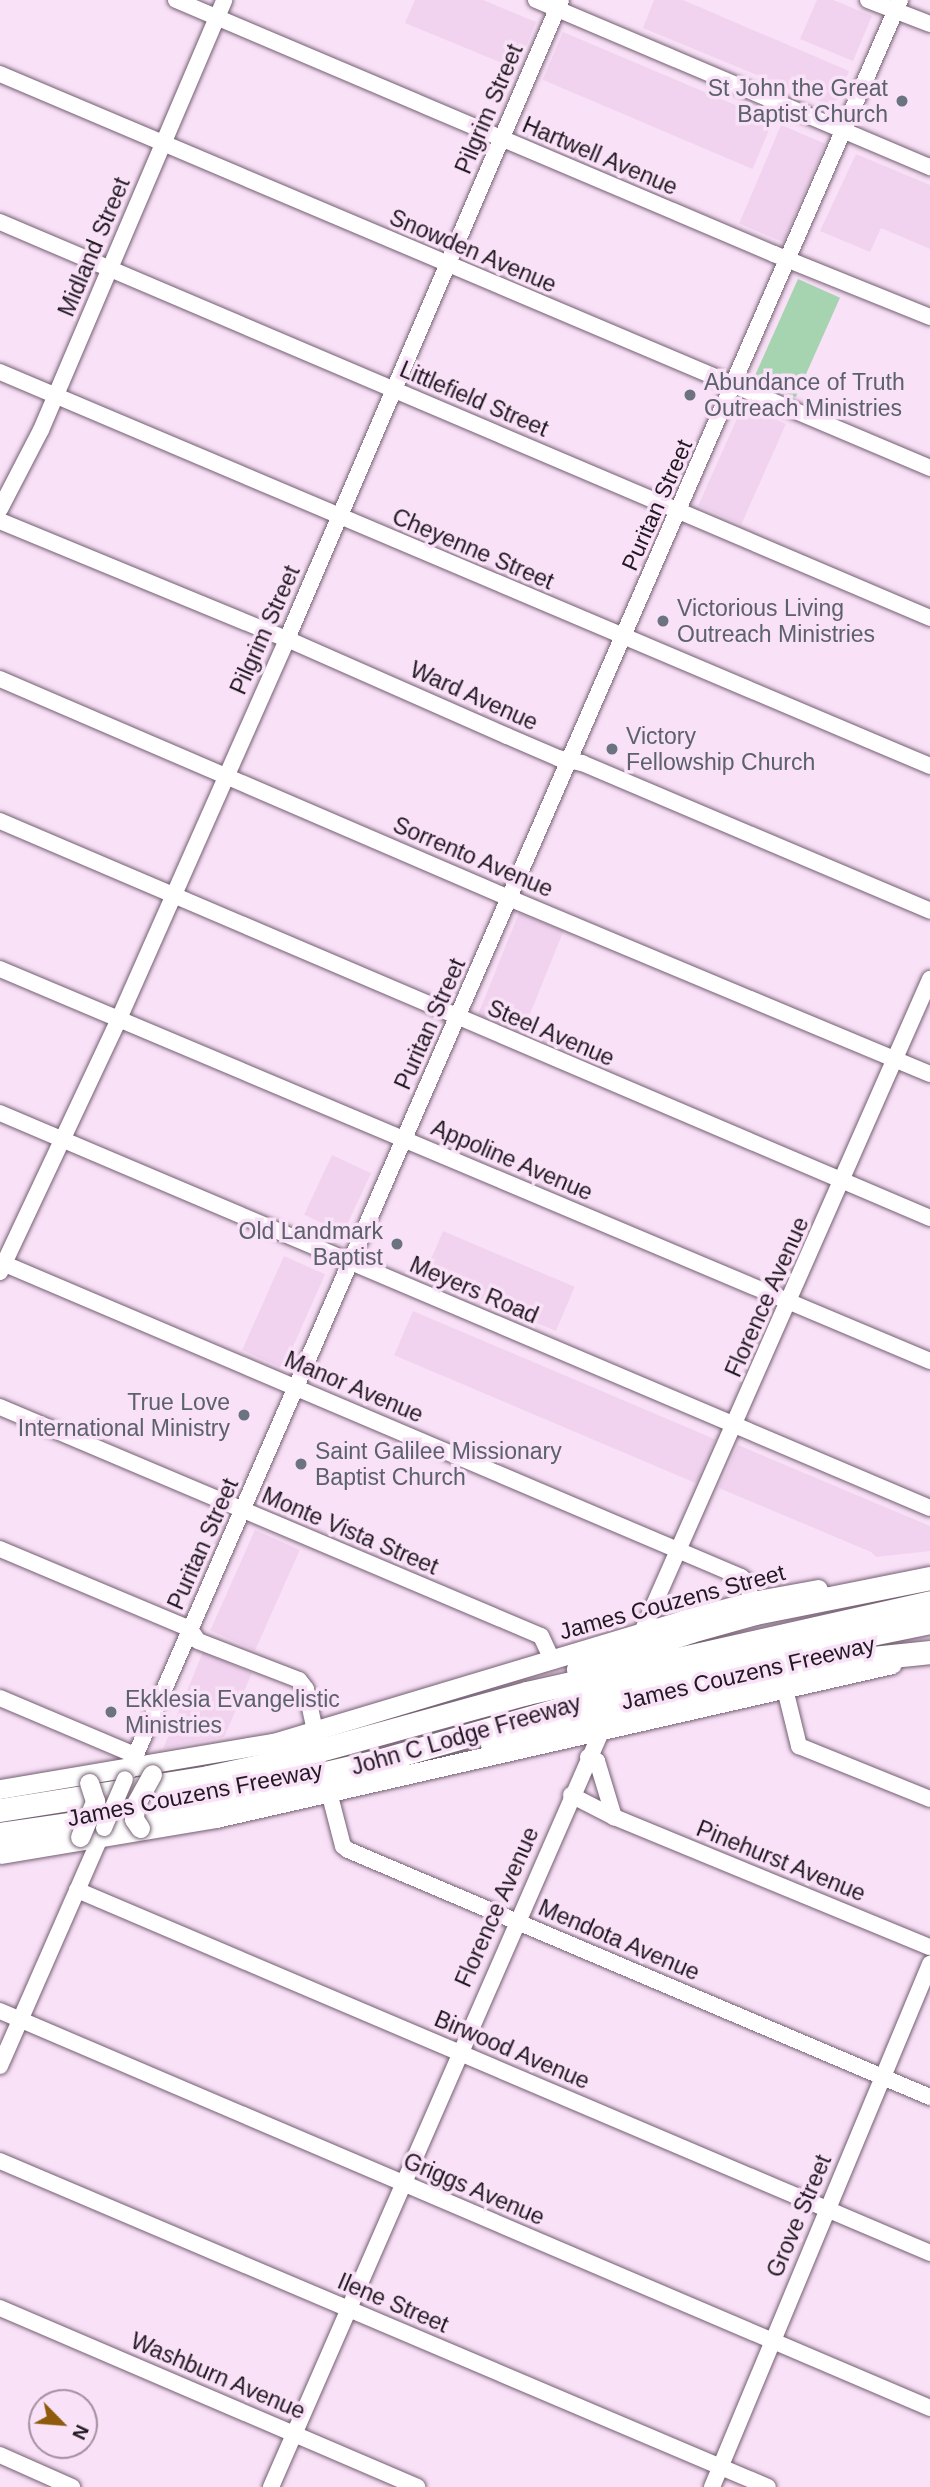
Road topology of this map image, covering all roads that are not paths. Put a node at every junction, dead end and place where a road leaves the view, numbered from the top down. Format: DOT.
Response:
graph roads {
  1 [pos="176,0"];
  2 [pos="224,0"];
  3 [pos="536,0"];
  4 [pos="868,0"];
  5 [pos="559,4"];
  6 [pos="898,6"];
  7 [pos="217,18"];
  8 [pos="930,24"];
  9 [pos="0,74"];
  10 [pos="846,131"];
  11 [pos="501,139"];
  12 [pos="163,144"];
  13 [pos="930,167"];
  14 [pos="0,222"];
  15 [pos="789,260"];
  16 [pos="448,265"];
  17 [pos="109,270"];
  18 [pos="930,317"];
  19 [pos="0,372"];
  20 [pos="734,385"];
  21 [pos="394,390"];
  22 [pos="55,395"];
  23 [pos="930,468"];
  24 [pos="0,509"];
  25 [pos="679,512"];
  26 [pos="340,517"];
  27 [pos="0,521"];
  28 [pos="930,618"];
  29 [pos="623,638"];
  30 [pos="287,639"];
  31 [pos="0,679"];
  32 [pos="570,760"];
  33 [pos="930,766"];
  34 [pos="226,775"];
  35 [pos="0,821"];
  36 [pos="173,894"];
  37 [pos="509,898"];
  38 [pos="930,911"];
  39 [pos="0,970"];
  40 [pos="930,979"];
  41 [pos="459,1018"];
  42 [pos="118,1021"];
  43 [pos="896,1059"];
  44 [pos="930,1074"];
  45 [pos="0,1114"];
  46 [pos="404,1140"];
  47 [pos="64,1141"];
  48 [pos="842,1181"];
  49 [pos="930,1219"];
  50 [pos="351,1263"];
  51 [pos="1,1266"];
  52 [pos="790,1301"];
  53 [pos="930,1361"];
  54 [pos="297,1388"];
  55 [pos="0,1407"];
  56 [pos="735,1425"];
  57 [pos="930,1508"];
  58 [pos="243,1510"];
  59 [pos="0,1549"];
  60 [pos="679,1551"];
  61 [pos="930,1571"];
  62 [pos="930,1578"];
  63 [pos="752,1601"];
  64 [pos="930,1602"];
  65 [pos="930,1622"];
  66 [pos="190,1629"];
  67 [pos="642,1632"];
  68 [pos="930,1653"];
  69 [pos="552,1660"];
  70 [pos="785,1689"];
  71 [pos="527,1693"];
  72 [pos="0,1698"];
  73 [pos="315,1731"];
  74 [pos="601,1732"];
  75 [pos="194,1757"];
  76 [pos="588,1757"];
  77 [pos="382,1760"];
  78 [pos="130,1767"];
  79 [pos="81,1780"];
  80 [pos="0,1789"];
  81 [pos="329,1792"];
  82 [pos="571,1795"];
  83 [pos="930,1799"];
  84 [pos="0,1810"];
  85 [pos="614,1817"];
  86 [pos="143,1830"];
  87 [pos="0,1834"];
  88 [pos="87,1837"];
  89 [pos="0,1854"];
  90 [pos="77,1890"];
  91 [pos="516,1921"];
  92 [pos="930,1947"];
  93 [pos="930,1964"];
  94 [pos="0,2011"];
  95 [pos="20,2020"];
  96 [pos="458,2052"];
  97 [pos="0,2066"];
  98 [pos="882,2077"];
  99 [pos="930,2097"];
  100 [pos="0,2161"];
  101 [pos="402,2183"];
  102 [pos="826,2209"];
  103 [pos="930,2253"];
  104 [pos="0,2308"];
  105 [pos="348,2309"];
  106 [pos="772,2340"];
  107 [pos="930,2408"];
  108 [pos="294,2434"];
  109 [pos="0,2455"];
  110 [pos="720,2466"];
  111 [pos="72,2487"];
  112 [pos="271,2487"];
  113 [pos="418,2487"];
  114 [pos="712,2487"];
  115 [pos="768,2487"];
  1 -- 7 [label="street, Hartwell Avenue"];
  2 -- 7 [label="street, Midland Street"];
  3 -- 5 [label="street"];
  4 -- 6 [label="street"];
  5 -- 10 [label="street"];
  5 -- 11 [label="street, Pilgrim Street"];
  6 -- 8 [label="street"];
  6 -- 10 [label="street, Puritan Street"];
  7 -- 11 [label="street, Hartwell Avenue"];
  7 -- 12 [label="street, Midland Street"];
  9 -- 12 [label="street, Snowden Avenue"];
  10 -- 13 [label="street"];
  10 -- 15 [label="street, Puritan Street"];
  11 -- 15 [label="street, Hartwell Avenue"];
  11 -- 16 [label="street, Pilgrim Street"];
  12 -- 16 [label="street, Snowden Avenue"];
  12 -- 17 [label="street, Midland Street"];
  14 -- 17 [label="street, Littlefield Street"];
  15 -- 18 [label="street, Hartwell Avenue"];
  15 -- 20 [label="street, Puritan Street"];
  16 -- 20 [label="street, Snowden Avenue"];
  16 -- 21 [label="street, Pilgrim Street"];
  17 -- 21 [label="street, Littlefield Street"];
  17 -- 22 [label="street, Midland Street"];
  19 -- 22 [label="street, Cheyenne Street"];
  20 -- 23 [label="street, Snowden Avenue"];
  20 -- 25 [label="street, Puritan Street"];
  21 -- 25 [label="street, Littlefield Street"];
  21 -- 26 [label="street, Pilgrim Street"];
  22 -- 24 [label="street, Midland Street"];
  22 -- 26 [label="street, Cheyenne Street"];
  25 -- 28 [label="street, Littlefield Street"];
  25 -- 29 [label="street, Puritan Street"];
  26 -- 29 [label="street, Cheyenne Street"];
  26 -- 30 [label="street, Pilgrim Street"];
  27 -- 30 [label="street, Ward Avenue"];
  29 -- 32 [label="street, Puritan Street"];
  29 -- 33 [label="street, Cheyenne Street"];
  30 -- 32 [label="street, Ward Avenue"];
  30 -- 34 [label="street, Pilgrim Street"];
  31 -- 34 [label="street, Sorrento Avenue"];
  32 -- 37 [label="street, Puritan Street"];
  32 -- 38 [label="street, Ward Avenue"];
  34 -- 36 [label="street, Pilgrim Street"];
  34 -- 37 [label="street, Sorrento Avenue"];
  35 -- 36 [label="street, Steel Avenue"];
  36 -- 41 [label="street, Steel Avenue"];
  36 -- 42 [label="street, Pilgrim Street"];
  37 -- 41 [label="street, Puritan Street"];
  37 -- 43 [label="street, Sorrento Avenue"];
  39 -- 42 [label="street, Appoline Avenue"];
  40 -- 43 [label="street, Florence Avenue"];
  41 -- 46 [label="street, Puritan Street"];
  41 -- 48 [label="street, Steel Avenue"];
  42 -- 46 [label="street, Appoline Avenue"];
  42 -- 47 [label="street, Pilgrim Street"];
  43 -- 44 [label="street, Sorrento Avenue"];
  43 -- 48 [label="street, Florence Avenue"];
  45 -- 47 [label="street, Meyers Road"];
  46 -- 50 [label="street, Puritan Street"];
  46 -- 52 [label="street, Appoline Avenue"];
  47 -- 50 [label="street, Meyers Road"];
  47 -- 51 [label="street, Pilgrim Street"];
  48 -- 49 [label="street, Steel Avenue"];
  48 -- 52 [label="street, Florence Avenue"];
  50 -- 54 [label="street, Puritan Street"];
  50 -- 56 [label="street, Meyers Road"];
  51 -- 54 [label="street, Manor Avenue"];
  52 -- 53 [label="street, Appoline Avenue"];
  52 -- 56 [label="street, Florence Avenue"];
  54 -- 58 [label="street, Puritan Street"];
  54 -- 60 [label="street, Manor Avenue"];
  55 -- 58 [label="street, Monte Vista Street"];
  56 -- 57 [label="street, Meyers Road"];
  56 -- 60 [label="street, Florence Avenue"];
  58 -- 66 [label="street, Puritan Street"];
  58 -- 69 [label="street, Monte Vista Street"];
  59 -- 66 [label="street"];
  60 -- 63 [label="street, Manor Avenue"];
  60 -- 67 [label="street, Florence Avenue"];
  61 -- 63 [label="main road, James Couzens Street"];
  62 -- 71 [label="highway"];
  63 -- 67 [label="main road, James Couzens Street"];
  64 -- 71 [label="highway, John C Lodge Freeway"];
  65 -- 77 [label="highway, John C Lodge Freeway"];
  66 -- 73 [label="street"];
  66 -- 78 [label="street, Puritan Street"];
  67 -- 69 [label="main road, James Couzens Street"];
  68 -- 70 [label="main road, James Couzens Freeway"];
  68 -- 77 [label="highway"];
  69 -- 73 [label="main road, James Couzens Freeway"];
  70 -- 74 [label="main road, James Couzens Freeway"];
  70 -- 83 [label="street"];
  71 -- 84 [label="highway, John C Lodge Freeway"];
  72 -- 78 [label="street"];
  73 -- 75 [label="main road, James Couzens Freeway"];
  74 -- 76 [label="street, Florence Avenue"];
  74 -- 81 [label="main road, James Couzens Freeway"];
  75 -- 78 [label="main road, James Couzens Freeway"];
  75 -- 86 [label="main road, bridge"];
  76 -- 82 [label="street, Florence Avenue"];
  76 -- 85 [label="street"];
  77 -- 87 [label="highway, John C Lodge Freeway"];
  78 -- 79 [label="main road, James Couzens Freeway"];
  78 -- 88 [label="street, Puritan Street, bridge"];
  79 -- 80 [label="main road, James Couzens Freeway"];
  79 -- 88 [label="main road, bridge"];
  81 -- 86 [label="main road, James Couzens Freeway"];
  81 -- 91 [label="street, Mendota Avenue"];
  82 -- 85 [label="street, Pinehurst Avenue"];
  82 -- 91 [label="street, Florence Avenue"];
  85 -- 92 [label="street, Pinehurst Avenue"];
  86 -- 88 [label="main road, James Couzens Freeway"];
  88 -- 89 [label="main road, James Couzens Freeway"];
  88 -- 90 [label="street, Puritan Street"];
  90 -- 95 [label="street, Puritan Street"];
  90 -- 96 [label="street, Birwood Avenue"];
  91 -- 96 [label="street, Florence Avenue"];
  91 -- 98 [label="street, Mendota Avenue"];
  93 -- 98 [label="street, Grove Street"];
  94 -- 95 [label="street, Griggs Avenue"];
  95 -- 97 [label="street, Puritan Street"];
  95 -- 101 [label="street, Griggs Avenue"];
  96 -- 101 [label="street, Florence Avenue"];
  96 -- 102 [label="street, Birwood Avenue"];
  98 -- 99 [label="street, Mendota Avenue"];
  98 -- 102 [label="street, Grove Street"];
  100 -- 105 [label="street, Ilene Street"];
  101 -- 105 [label="street, Florence Avenue"];
  101 -- 106 [label="street, Griggs Avenue"];
  102 -- 103 [label="street, Birwood Avenue"];
  102 -- 106 [label="street, Grove Street"];
  104 -- 108 [label="street, Washburn Avenue"];
  105 -- 108 [label="street, Florence Avenue"];
  105 -- 110 [label="street, Ilene Street"];
  106 -- 107 [label="street, Griggs Avenue"];
  106 -- 110 [label="street, Grove Street"];
  108 -- 112 [label="street, Florence Avenue"];
  108 -- 113 [label="street, Washburn Avenue"];
  109 -- 111 [label="street"];
  110 -- 114 [label="street, Grove Street"];
  110 -- 115 [label="street, Ilene Street"];
}
